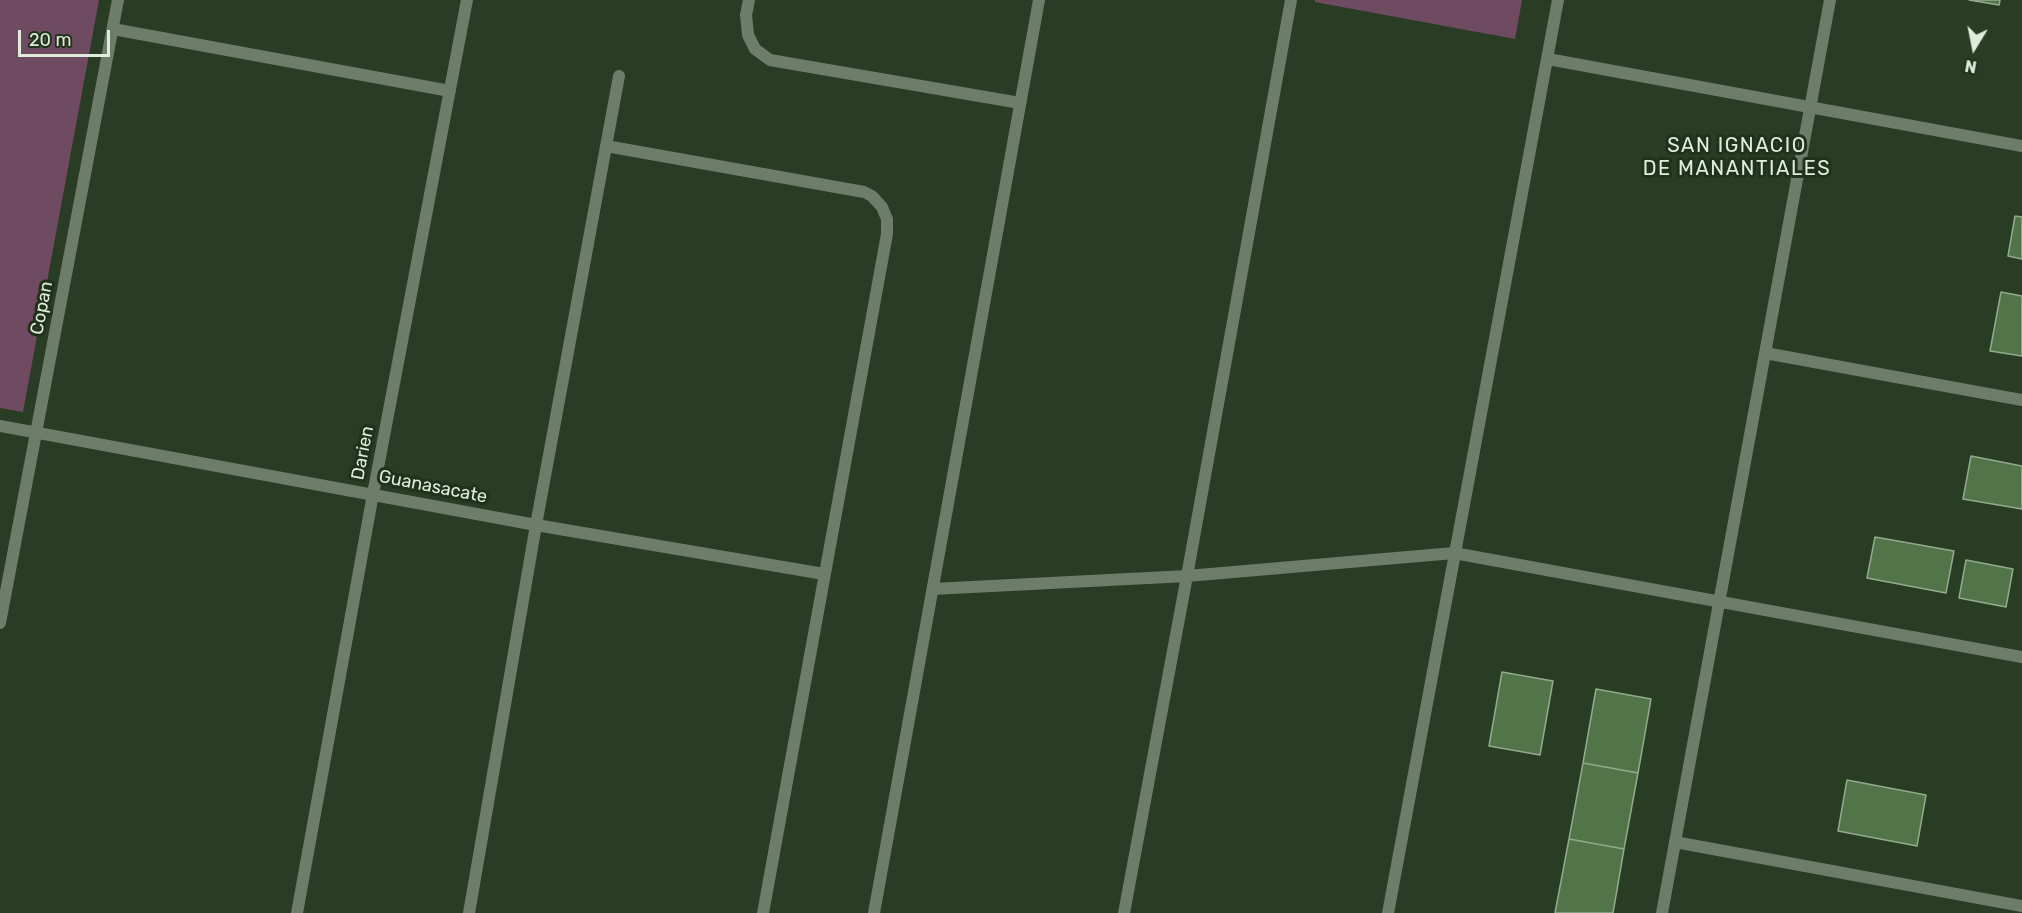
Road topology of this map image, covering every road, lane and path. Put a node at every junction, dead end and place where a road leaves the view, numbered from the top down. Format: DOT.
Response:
graph roads {
  1 [pos="118,0"];
  2 [pos="467,0"];
  3 [pos="749,0"];
  4 [pos="1039,0"];
  5 [pos="1291,0"];
  6 [pos="1558,0"];
  7 [pos="1830,0"];
  8 [pos="113,29"];
  9 [pos="1548,59"];
  10 [pos="619,76"];
  11 [pos="450,91"];
  12 [pos="1020,103"];
  13 [pos="1810,107"];
  14 [pos="606,146"];
  15 [pos="2022,146"];
  16 [pos="1765,353"];
  17 [pos="2022,400"];
  18 [pos="0,426"];
  19 [pos="37,432"];
  20 [pos="373,494"];
  21 [pos="536,525"];
  22 [pos="1454,553"];
  23 [pos="824,574"];
  24 [pos="1187,576"];
  25 [pos="933,589"];
  26 [pos="1719,602"];
  27 [pos="0,623"];
  28 [pos="2022,657"];
  29 [pos="1675,842"];
  30 [pos="2022,906"];
  31 [pos="297,913"];
  32 [pos="469,913"];
  33 [pos="762,913"];
  34 [pos="874,913"];
  35 [pos="1124,913"];
  36 [pos="1388,913"];
  37 [pos="1662,913"];
  1 -- 8 [label="street, Copan"];
  2 -- 11 [label="street, Darien"];
  3 -- 12 [label="street"];
  4 -- 12 [label="street"];
  5 -- 24 [label="street"];
  6 -- 9 [label="street"];
  7 -- 13 [label="street"];
  8 -- 11 [label="street"];
  8 -- 19 [label="street, Copan"];
  9 -- 13 [label="street"];
  9 -- 22 [label="street"];
  10 -- 14 [label="street"];
  11 -- 20 [label="street, Darien"];
  12 -- 25 [label="street"];
  13 -- 15 [label="street"];
  13 -- 16 [label="street"];
  14 -- 21 [label="street"];
  14 -- 23 [label="street"];
  16 -- 17 [label="street"];
  16 -- 26 [label="street"];
  18 -- 19 [label="street, Guanasacate"];
  19 -- 20 [label="street, Guanasacate"];
  19 -- 27 [label="street, Copan"];
  20 -- 21 [label="street, Guanasacate"];
  20 -- 31 [label="street, Darien"];
  21 -- 23 [label="street, Guanasacate"];
  21 -- 32 [label="street"];
  22 -- 24 [label="street"];
  22 -- 26 [label="street"];
  22 -- 36 [label="street"];
  23 -- 33 [label="street"];
  24 -- 25 [label="street"];
  24 -- 35 [label="street"];
  25 -- 34 [label="street"];
  26 -- 28 [label="street"];
  26 -- 29 [label="street"];
  29 -- 30 [label="street"];
  29 -- 37 [label="street"];
}
